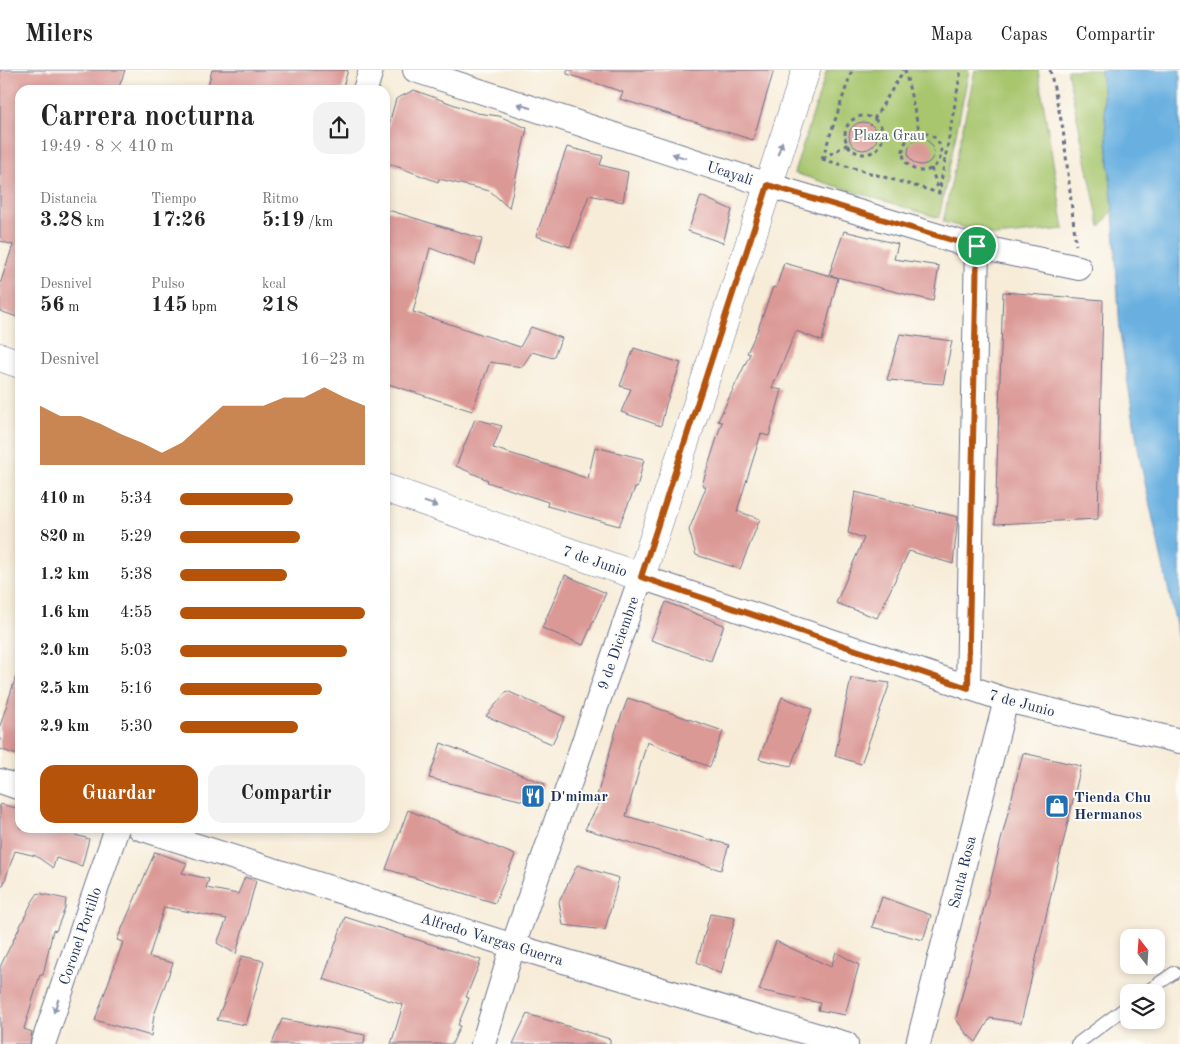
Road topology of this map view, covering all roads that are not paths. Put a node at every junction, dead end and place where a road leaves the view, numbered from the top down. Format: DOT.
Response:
graph roads {
  1 [pos="371,70"];
  2 [pos="415,70"];
  3 [pos="806,70"];
  4 [pos="366,85"];
  5 [pos="768,185"];
  6 [pos="977,246"];
  7 [pos="1079,268"];
  8 [pos="0,357"];
  9 [pos="15,362"];
  10 [pos="390,490"];
  11 [pos="641,577"];
  12 [pos="968,688"];
  13 [pos="1006,700"];
  14 [pos="1180,742"];
  15 [pos="0,781"];
  16 [pos="15,786"];
  17 [pos="115,833"];
  18 [pos="156,833"];
  19 [pos="513,946"];
  20 [pos="1174,973"];
  21 [pos="1158,984"];
  22 [pos="1120,1012"];
  23 [pos="43,1044"];
  24 [pos="483,1044"];
  25 [pos="846,1044"];
  26 [pos="918,1044"];
  27 [pos="1077,1044"];
  1 -- 4 [label="street"];
  5 -- 2 [label="street, Ucayali, one-way"];
  5 -- 3 [label="street, 9 de Diciembre, one-way"];
  5 -- 6 [label="street, Ucayali"];
  5 -- 11 [label="street, 9 de Diciembre"];
  6 -- 7 [label="street, Ucayali"];
  6 -- 12 [label="street"];
  8 -- 9 [label="street"];
  10 -- 11 [label="street, 7 de Junio, one-way"];
  11 -- 12 [label="street, 7 de Junio"];
  11 -- 19 [label="street, 9 de Diciembre"];
  12 -- 13 [label="street, 7 de Junio"];
  13 -- 14 [label="street, 7 de Junio"];
  13 -- 26 [label="street, Santa Rosa"];
  15 -- 16 [label="street"];
  17 -- 23 [label="street, Coronel Portillo, one-way"];
  18 -- 19 [label="street, Alfredo Vargas Guerra"];
  19 -- 24 [label="street, 9 de Diciembre"];
  19 -- 25 [label="street, Alfredo Vargas Guerra"];
  20 -- 21 [label="lane"];
  22 -- 27 [label="lane"];
}
